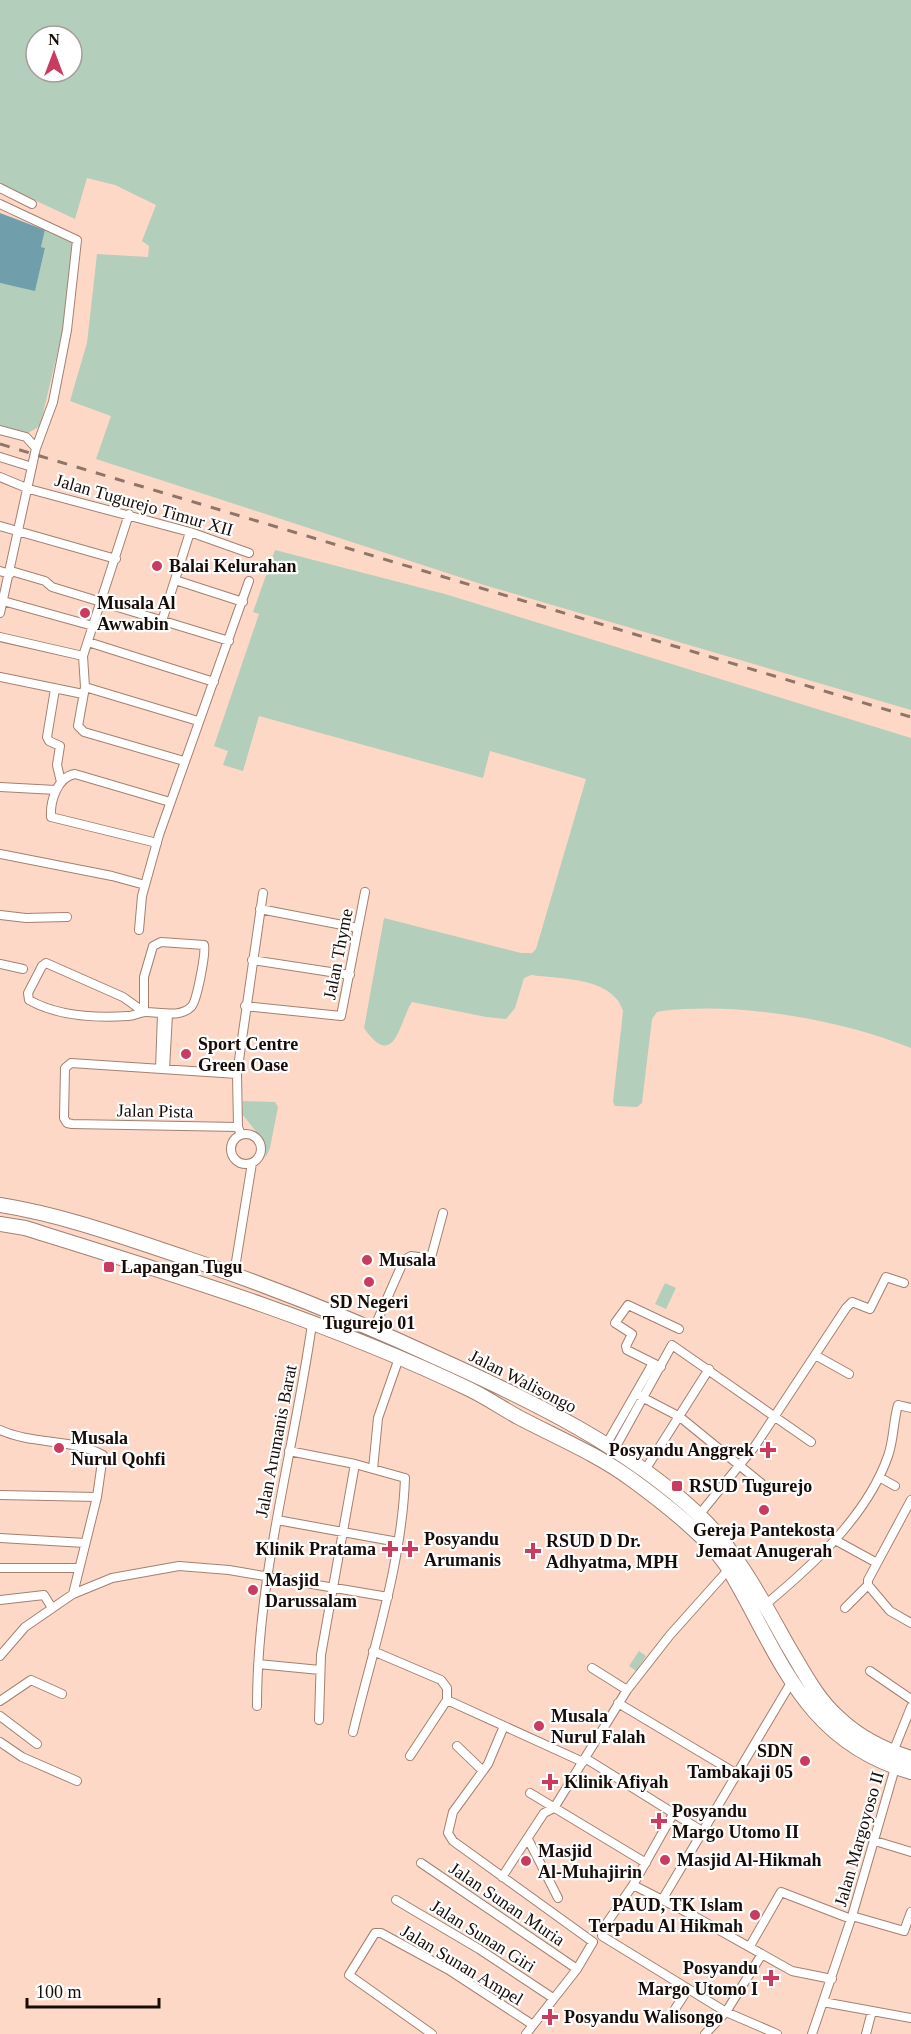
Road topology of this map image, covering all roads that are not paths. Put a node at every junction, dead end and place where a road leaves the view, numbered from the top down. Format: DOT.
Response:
graph roads {
  1 [pos="0,188"];
  2 [pos="0,204"];
  3 [pos="32,204"];
  4 [pos="0,430"];
  5 [pos="36,448"];
  6 [pos="0,457"];
  7 [pos="32,467"];
  8 [pos="0,477"];
  9 [pos="29,489"];
  10 [pos="129,514"];
  11 [pos="0,526"];
  12 [pos="20,531"];
  13 [pos="190,532"];
  14 [pos="249,553"];
  15 [pos="116,559"];
  16 [pos="0,571"];
  17 [pos="11,573"];
  18 [pos="175,580"];
  19 [pos="249,581"];
  20 [pos="3,601"];
  21 [pos="243,602"];
  22 [pos="101,603"];
  23 [pos="0,613"];
  24 [pos="162,621"];
  25 [pos="93,626"];
  26 [pos="0,637"];
  27 [pos="229,641"];
  28 [pos="88,642"];
  29 [pos="83,656"];
  30 [pos="0,676"];
  31 [pos="214,682"];
  32 [pos="55,688"];
  33 [pos="84,690"];
  34 [pos="198,721"];
  35 [pos="184,761"];
  36 [pos="61,782"];
  37 [pos="0,787"];
  38 [pos="56,790"];
  39 [pos="170,802"];
  40 [pos="157,843"];
  41 [pos="0,854"];
  42 [pos="145,885"];
  43 [pos="365,892"];
  44 [pos="263,893"];
  45 [pos="260,909"];
  46 [pos="0,915"];
  47 [pos="67,917"];
  48 [pos="358,928"];
  49 [pos="139,930"];
  50 [pos="252,960"];
  51 [pos="0,964"];
  52 [pos="23,969"];
  53 [pos="350,975"];
  54 [pos="245,1006"];
  55 [pos="144,1012"];
  56 [pos="165,1014"];
  57 [pos="163,1069"];
  58 [pos="237,1074"];
  59 [pos="239,1131"];
  60 [pos="252,1163"];
  61 [pos="0,1205"];
  62 [pos="443,1213"];
  63 [pos="0,1224"];
  64 [pos="151,1246"];
  65 [pos="145,1266"];
  66 [pos="234,1274"];
  67 [pos="904,1283"];
  68 [pos="312,1324"];
  69 [pos="374,1329"];
  70 [pos="679,1329"];
  71 [pos="815,1355"];
  72 [pos="399,1358"];
  73 [pos="653,1363"];
  74 [pos="661,1367"];
  75 [pos="709,1369"];
  76 [pos="849,1374"];
  77 [pos="636,1394"];
  78 [pos="645,1398"];
  79 [pos="911,1408"];
  80 [pos="680,1417"];
  81 [pos="775,1418"];
  82 [pos="0,1430"];
  83 [pos="811,1442"];
  84 [pos="610,1447"];
  85 [pos="289,1452"];
  86 [pos="355,1464"];
  87 [pos="739,1467"];
  88 [pos="373,1469"];
  89 [pos="645,1470"];
  90 [pos="879,1477"];
  91 [pos="761,1483"];
  92 [pos="896,1486"];
  93 [pos="0,1495"];
  94 [pos="97,1497"];
  95 [pos="911,1500"];
  96 [pos="699,1515"];
  97 [pos="277,1520"];
  98 [pos="343,1533"];
  99 [pos="0,1538"];
  100 [pos="836,1540"];
  101 [pos="398,1542"];
  102 [pos="85,1543"];
  103 [pos="877,1563"];
  104 [pos="0,1568"];
  105 [pos="78,1568"];
  106 [pos="729,1569"];
  107 [pos="266,1577"];
  108 [pos="868,1586"];
  109 [pos="334,1588"];
  110 [pos="73,1594"];
  111 [pos="388,1597"];
  112 [pos="0,1600"];
  113 [pos="765,1605"];
  114 [pos="52,1608"];
  115 [pos="845,1608"];
  116 [pos="911,1623"];
  117 [pos="373,1651"];
  118 [pos="0,1656"];
  119 [pos="258,1664"];
  120 [pos="592,1668"];
  121 [pos="320,1670"];
  122 [pos="870,1671"];
  123 [pos="792,1681"];
  124 [pos="627,1690"];
  125 [pos="62,1694"];
  126 [pos="911,1699"];
  127 [pos="447,1700"];
  128 [pos="0,1701"];
  129 [pos="618,1703"];
  130 [pos="257,1706"];
  131 [pos="911,1707"];
  132 [pos="0,1716"];
  133 [pos="319,1720"];
  134 [pos="504,1725"];
  135 [pos="353,1732"];
  136 [pos="0,1742"];
  137 [pos="37,1744"];
  138 [pos="457,1746"];
  139 [pos="892,1752"];
  140 [pos="410,1756"];
  141 [pos="911,1758"];
  142 [pos="584,1760"];
  143 [pos="896,1768"];
  144 [pos="483,1771"];
  145 [pos="911,1772"];
  146 [pos="737,1774"];
  147 [pos="77,1781"];
  148 [pos="530,1793"];
  149 [pos="554,1808"];
  150 [pos="673,1814"];
  151 [pos="702,1832"];
  152 [pos="528,1839"];
  153 [pos="875,1841"];
  154 [pos="911,1852"];
  155 [pos="421,1863"];
  156 [pos="646,1863"];
  157 [pos="502,1877"];
  158 [pos="633,1886"];
  159 [pos="558,1898"];
  160 [pos="396,1900"];
  161 [pos="662,1900"];
  162 [pos="911,1912"];
  163 [pos="852,1918"];
  164 [pos="750,1946"];
  165 [pos="762,1954"];
  166 [pos="577,1969"];
  167 [pos="832,1979"];
  168 [pos="687,1989"];
  169 [pos="554,1998"];
  170 [pos="823,2002"];
  171 [pos="675,2009"];
  172 [pos="872,2011"];
  173 [pos="726,2012"];
  174 [pos="911,2018"];
  175 [pos="533,2025"];
  176 [pos="432,2034"];
  177 [pos="526,2034"];
  178 [pos="705,2034"];
  179 [pos="777,2034"];
  180 [pos="812,2034"];
  181 [pos="866,2034"];
  1 -- 3 [label="street"];
  2 -- 5 [label="street"];
  4 -- 5 [label="street"];
  5 -- 7 [label="street"];
  6 -- 7 [label="street"];
  7 -- 9 [label="street"];
  8 -- 9 [label="street, Jalan Tugurejo Timur XII"];
  9 -- 10 [label="street, Jalan Tugurejo Timur XII"];
  9 -- 12 [label="street"];
  10 -- 13 [label="street, Jalan Tugurejo Timur XII"];
  10 -- 15 [label="street"];
  11 -- 12 [label="street"];
  12 -- 15 [label="street"];
  12 -- 17 [label="street"];
  13 -- 14 [label="street, Jalan Tugurejo Timur XII"];
  13 -- 18 [label="street"];
  15 -- 22 [label="street"];
  16 -- 17 [label="street"];
  17 -- 20 [label="street"];
  17 -- 22 [label="street"];
  18 -- 21 [label="street"];
  18 -- 24 [label="street"];
  19 -- 21 [label="street"];
  20 -- 23 [label="street"];
  20 -- 25 [label="street"];
  21 -- 27 [label="street"];
  22 -- 24 [label="street"];
  22 -- 25 [label="street"];
  24 -- 27 [label="street"];
  25 -- 28 [label="street"];
  26 -- 29 [label="street"];
  27 -- 31 [label="street"];
  28 -- 29 [label="street"];
  28 -- 31 [label="street"];
  29 -- 33 [label="street"];
  30 -- 32 [label="street"];
  31 -- 34 [label="street"];
  32 -- 33 [label="street"];
  32 -- 36 [label="street"];
  33 -- 34 [label="street"];
  33 -- 35 [label="street"];
  34 -- 35 [label="street"];
  35 -- 39 [label="street"];
  36 -- 38 [label="street"];
  36 -- 39 [label="street"];
  37 -- 38 [label="street"];
  38 -- 40 [label="street"];
  39 -- 40 [label="street"];
  40 -- 42 [label="street"];
  41 -- 42 [label="street"];
  42 -- 49 [label="street"];
  43 -- 48 [label="street, Jalan Thyme"];
  44 -- 45 [label="street"];
  45 -- 48 [label="street"];
  45 -- 50 [label="street"];
  46 -- 47 [label="street"];
  48 -- 53 [label="street, Jalan Thyme"];
  50 -- 53 [label="street"];
  50 -- 54 [label="street"];
  51 -- 52 [label="street"];
  53 -- 54 [label="street, Jalan Thyme"];
  54 -- 58 [label="street"];
  55 -- 55 [label="street"];
  55 -- 56 [label="street"];
  55 -- 56 [label="street"];
  56 -- 57 [label="street"];
  57 -- 58 [label="street"];
  57 -- 59 [label="street, Jalan Pista"];
  58 -- 59 [label="street"];
  59 -- 60 [label="street"];
  59 -- 60 [label="street"];
  60 -- 66 [label="street"];
  61 -- 64 [label="highway, Jalan Walisongo"];
  62 -- 69 [label="street"];
  63 -- 65 [label="highway, Jalan Walisongo"];
  64 -- 65 [label="highway"];
  64 -- 66 [label="highway, Jalan Walisongo"];
  65 -- 68 [label="highway, Jalan Walisongo"];
  66 -- 69 [label="highway, Jalan Walisongo"];
  67 -- 71 [label="street"];
  68 -- 72 [label="highway, Jalan Walisongo"];
  68 -- 85 [label="street, Jalan Arumanis Barat"];
  69 -- 84 [label="highway, Jalan Walisongo"];
  70 -- 73 [label="street"];
  71 -- 76 [label="street"];
  71 -- 81 [label="street"];
  72 -- 88 [label="street"];
  72 -- 106 [label="highway, Jalan Walisongo"];
  73 -- 74 [label="street"];
  73 -- 77 [label="street"];
  74 -- 75 [label="street"];
  74 -- 78 [label="street"];
  75 -- 80 [label="street"];
  75 -- 81 [label="street"];
  77 -- 78 [label="street"];
  77 -- 84 [label="street"];
  78 -- 80 [label="street"];
  78 -- 84 [label="street"];
  79 -- 90 [label="street"];
  80 -- 87 [label="street"];
  80 -- 89 [label="street"];
  81 -- 83 [label="street"];
  81 -- 87 [label="street"];
  82 -- 94 [label="street"];
  84 -- 89 [label="highway, Jalan Walisongo"];
  85 -- 86 [label="street"];
  85 -- 97 [label="street, Jalan Arumanis Barat"];
  86 -- 88 [label="street"];
  86 -- 98 [label="street"];
  87 -- 91 [label="street"];
  87 -- 96 [label="street"];
  88 -- 101 [label="street"];
  89 -- 96 [label="highway, Jalan Walisongo"];
  90 -- 92 [label="street"];
  90 -- 100 [label="street"];
  93 -- 94 [label="street"];
  94 -- 102 [label="street"];
  95 -- 103 [label="street"];
  96 -- 113 [label="highway, Jalan Walisongo"];
  97 -- 98 [label="street"];
  97 -- 107 [label="street, Jalan Arumanis Barat"];
  98 -- 101 [label="street"];
  98 -- 109 [label="street"];
  99 -- 102 [label="street"];
  100 -- 103 [label="street"];
  100 -- 113 [label="street"];
  101 -- 111 [label="street"];
  102 -- 105 [label="street"];
  103 -- 108 [label="street"];
  104 -- 105 [label="street"];
  105 -- 110 [label="street"];
  106 -- 123 [label="highway, Jalan Walisongo"];
  106 -- 124 [label="street"];
  107 -- 109 [label="street"];
  107 -- 110 [label="street"];
  107 -- 119 [label="street, Jalan Arumanis Barat"];
  108 -- 115 [label="street"];
  108 -- 116 [label="street"];
  109 -- 111 [label="street"];
  109 -- 121 [label="street"];
  110 -- 114 [label="street"];
  111 -- 117 [label="street"];
  112 -- 114 [label="street"];
  113 -- 139 [label="highway, Jalan Walisongo"];
  114 -- 118 [label="street"];
  117 -- 127 [label="street"];
  117 -- 135 [label="street"];
  119 -- 121 [label="street"];
  119 -- 130 [label="street, Jalan Arumanis Barat"];
  120 -- 124 [label="street"];
  121 -- 133 [label="street"];
  122 -- 126 [label="street"];
  123 -- 143 [label="highway, Jalan Walisongo"];
  123 -- 146 [label="street"];
  124 -- 129 [label="street"];
  125 -- 128 [label="street"];
  127 -- 134 [label="street"];
  127 -- 140 [label="street"];
  129 -- 142 [label="street"];
  129 -- 146 [label="street"];
  131 -- 139 [label="street"];
  132 -- 137 [label="street"];
  134 -- 142 [label="street"];
  134 -- 144 [label="street"];
  136 -- 147 [label="street"];
  138 -- 144 [label="street"];
  139 -- 141 [label="highway, Jalan Walisongo"];
  142 -- 149 [label="street"];
  142 -- 150 [label="street"];
  143 -- 145 [label="highway, Jalan Walisongo"];
  143 -- 153 [label="street, Jalan Margoyoso II"];
  144 -- 157 [label="street"];
  146 -- 151 [label="street"];
  148 -- 149 [label="street"];
  149 -- 152 [label="street"];
  149 -- 156 [label="street"];
  150 -- 151 [label="street"];
  150 -- 156 [label="street"];
  151 -- 161 [label="street"];
  152 -- 157 [label="street"];
  152 -- 159 [label="street"];
  153 -- 154 [label="street"];
  153 -- 163 [label="street, Jalan Margoyoso II"];
  155 -- 166 [label="street, Jalan Sunan Muria"];
  156 -- 158 [label="street"];
  157 -- 166 [label="street"];
  158 -- 161 [label="street"];
  158 -- 168 [label="street"];
  160 -- 169 [label="street, Jalan Sunan Giri"];
  161 -- 164 [label="street"];
  162 -- 163 [label="street"];
  163 -- 164 [label="street, Jalan Margoyoso II"];
  163 -- 167 [label="street, Jalan Margoyoso II"];
  164 -- 165 [label="street"];
  165 -- 167 [label="street"];
  165 -- 173 [label="street"];
  166 -- 169 [label="street"];
  167 -- 170 [label="street, Jalan Margoyoso II"];
  168 -- 171 [label="street"];
  168 -- 173 [label="street"];
  169 -- 175 [label="street"];
  170 -- 172 [label="street"];
  170 -- 180 [label="street, Jalan Margoyoso II"];
  172 -- 174 [label="street"];
  172 -- 181 [label="street"];
  173 -- 178 [label="street"];
  173 -- 179 [label="street"];
  175 -- 176 [label="street, Jalan Sunan Ampel"];
  175 -- 177 [label="street"];
}
